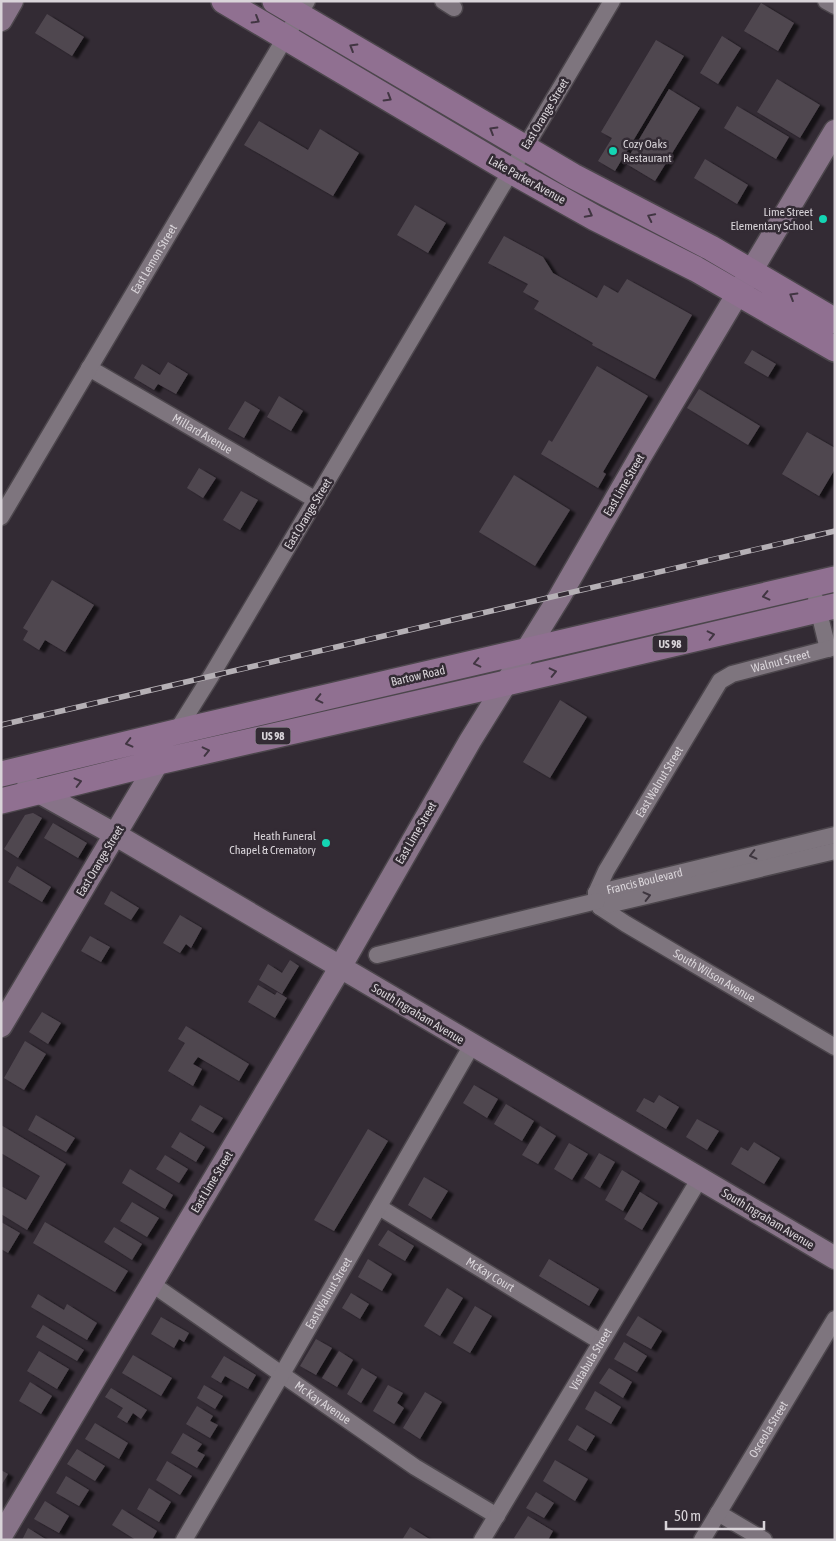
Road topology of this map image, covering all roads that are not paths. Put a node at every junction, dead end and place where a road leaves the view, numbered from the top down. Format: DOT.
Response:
graph roads {
  1 [pos="12,1"];
  2 [pos="224,1"];
  3 [pos="275,1"];
  4 [pos="612,1"];
  5 [pos="826,1"];
  6 [pos="835,6"];
  7 [pos="303,8"];
  8 [pos="1,20"];
  9 [pos="286,38"];
  10 [pos="835,131"];
  11 [pos="524,148"];
  12 [pos="511,171"];
  13 [pos="752,271"];
  14 [pos="739,293"];
  15 [pos="835,321"];
  16 [pos="835,349"];
  17 [pos="89,368"];
  18 [pos="8,492"];
  19 [pos="316,500"];
  20 [pos="1,517"];
  21 [pos="824,582"];
  22 [pos="827,608"];
  23 [pos="831,648"];
  24 [pos="525,652"];
  25 [pos="727,677"];
  26 [pos="506,683"];
  27 [pos="176,732"];
  28 [pos="158,762"];
  29 [pos="3,773"];
  30 [pos="40,792"];
  31 [pos="1,801"];
  32 [pos="116,835"];
  33 [pos="835,835"];
  34 [pos="835,850"];
  35 [pos="786,854"];
  36 [pos="598,900"];
  37 [pos="377,955"];
  38 [pos="340,967"];
  39 [pos="1,1026"];
  40 [pos="472,1046"];
  41 [pos="835,1047"];
  42 [pos="700,1178"];
  43 [pos="379,1207"];
  44 [pos="835,1258"];
  45 [pos="152,1284"];
  46 [pos="835,1319"];
  47 [pos="601,1342"];
  48 [pos="282,1374"];
  49 [pos="718,1513"];
  50 [pos="496,1516"];
  51 [pos="1,1536"];
  52 [pos="184,1540"];
  53 [pos="482,1540"];
  54 [pos="702,1540"];
  55 [pos="764,1540"];
  1 -- 8 [label="street"];
  2 -- 9 [label="main road, Lake Parker Avenue, one-way"];
  3 -- 7 [label="main road, Lake Parker Avenue"];
  4 -- 11 [label="street, East Orange Street"];
  5 -- 6 [label="street"];
  7 -- 9 [label="street, East Lemon Street"];
  11 -- 7 [label="main road, Lake Parker Avenue, one-way"];
  9 -- 12 [label="main road, Lake Parker Avenue, one-way"];
  9 -- 17 [label="street, East Lemon Street"];
  10 -- 13 [label="street, East Lime Street"];
  11 -- 12 [label="street, East Orange Street"];
  13 -- 11 [label="main road, Lake Parker Avenue, one-way"];
  12 -- 14 [label="main road, Lake Parker Avenue, one-way"];
  12 -- 19 [label="street, East Orange Street"];
  13 -- 14 [label="street, East Lime Street"];
  15 -- 13 [label="main road, Lake Parker Avenue, one-way"];
  14 -- 16 [label="main road, Lake Parker Avenue"];
  14 -- 24 [label="street, East Lime Street"];
  17 -- 18 [label="street, East Lemon Street"];
  17 -- 19 [label="street, Millard Avenue"];
  18 -- 20 [label="street, East Lemon Street"];
  19 -- 27 [label="street, East Orange Street"];
  21 -- 22 [label="street"];
  21 -- 24 [label="main road, Bartow Road / US 98, one-way"];
  22 -- 23 [label="street"];
  26 -- 22 [label="main road, US 98, one-way"];
  23 -- 25 [label="street, Walnut Street"];
  24 -- 26 [label="street, East Lime Street"];
  24 -- 27 [label="main road, Bartow Road / US 98, one-way"];
  25 -- 36 [label="street, East Walnut Street"];
  28 -- 26 [label="main road, US 98, one-way"];
  26 -- 38 [label="street, East Lime Street"];
  27 -- 28 [label="street, East Orange Street"];
  27 -- 29 [label="main road, Bartow Road / US 98, one-way"];
  30 -- 28 [label="main road, US 98, one-way"];
  28 -- 32 [label="street, East Orange Street"];
  29 -- 30 [label="street, South Ingraham Avenue"];
  30 -- 31 [label="main road, US 98"];
  30 -- 32 [label="street, South Ingraham Avenue"];
  32 -- 38 [label="street, South Ingraham Avenue"];
  32 -- 39 [label="street, East Orange Street"];
  33 -- 35 [label="street, Francis Boulevard"];
  34 -- 35 [label="street, Francis Boulevard"];
  35 -- 36 [label="street, Francis Boulevard"];
  36 -- 37 [label="street, Francis Boulevard"];
  36 -- 41 [label="street, South Wilson Avenue"];
  38 -- 40 [label="street, South Ingraham Avenue"];
  38 -- 45 [label="street, East Lime Street"];
  40 -- 42 [label="street, South Ingraham Avenue"];
  40 -- 43 [label="street, East Walnut Street"];
  42 -- 44 [label="street, South Ingraham Avenue"];
  42 -- 47 [label="street, Vistabula Street"];
  43 -- 47 [label="street, McKay Court"];
  43 -- 48 [label="street, East Walnut Street"];
  45 -- 48 [label="street, Mc Kay Avenue"];
  45 -- 51 [label="street, East Lime Street"];
  46 -- 49 [label="street, Osceola Street"];
  47 -- 50 [label="street, Vistabula Street"];
  48 -- 50 [label="street, Mc Kay Avenue"];
  48 -- 52 [label="street, East Walnut Street"];
  49 -- 54 [label="street, Osceola Street"];
  49 -- 55 [label="street"];
  50 -- 53 [label="street, Vistabula Street"];
}
